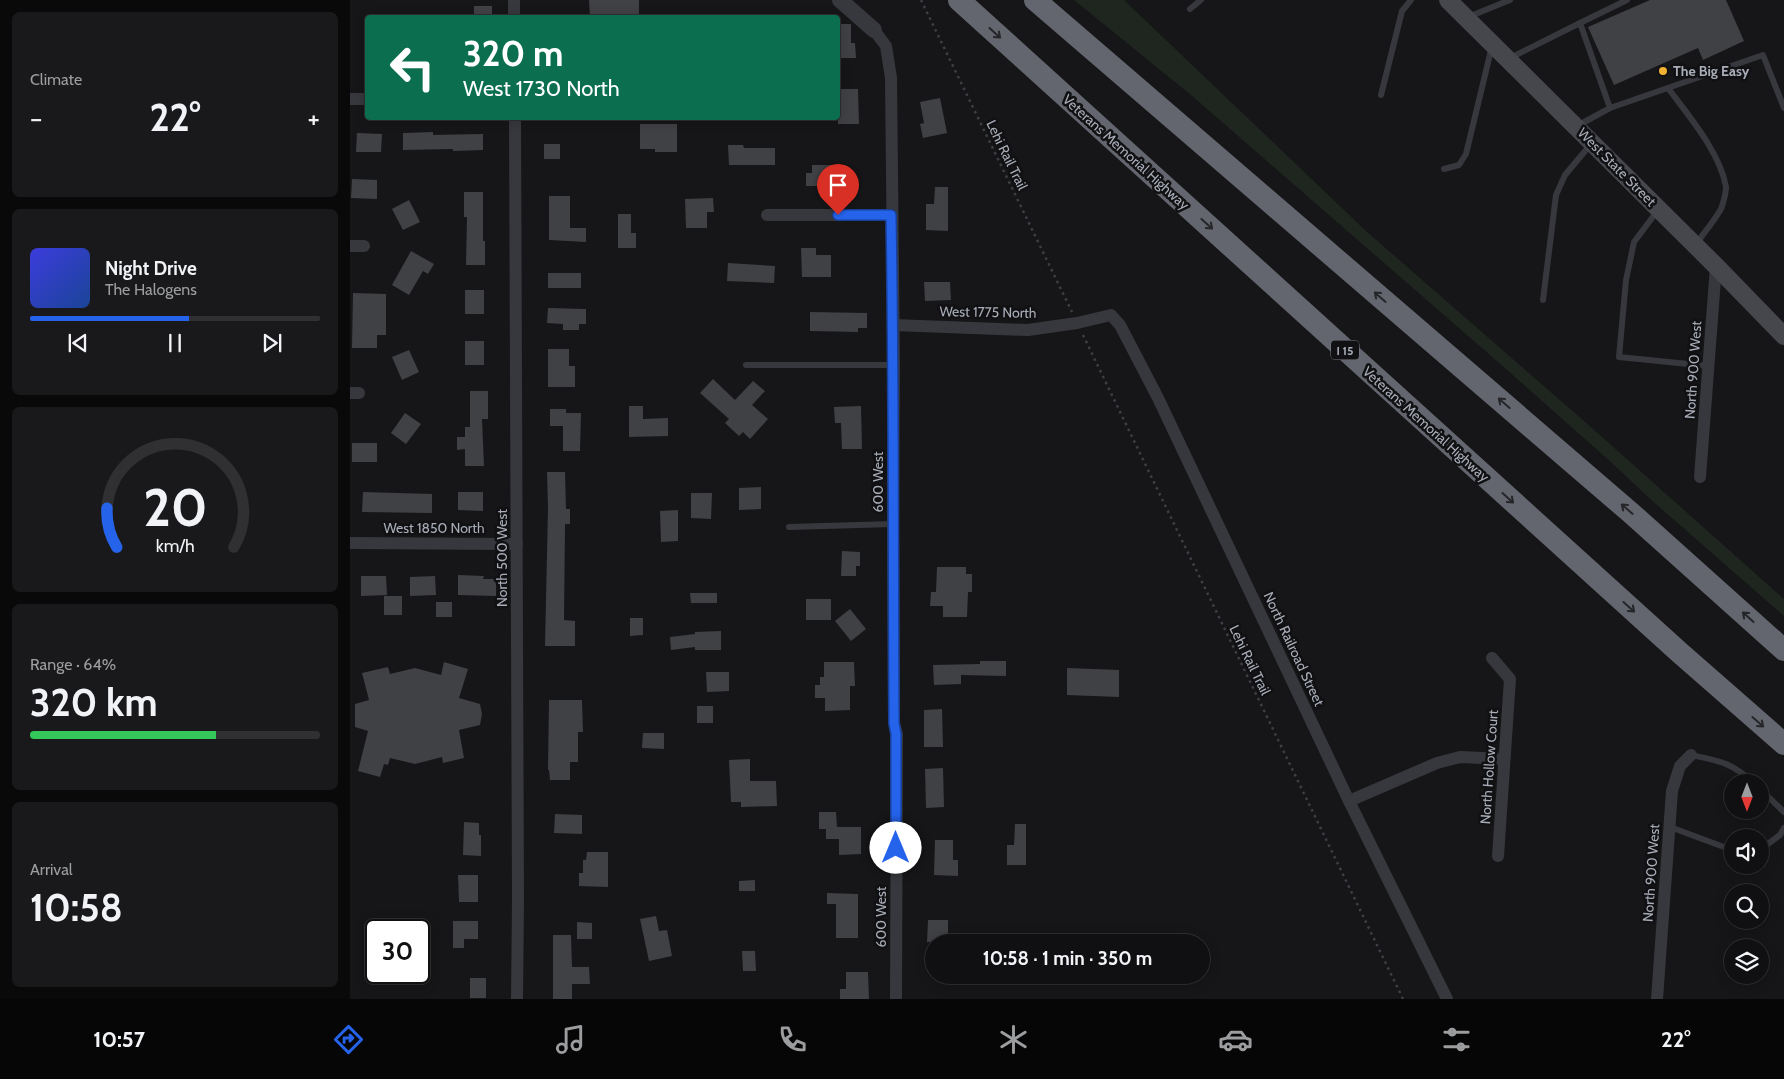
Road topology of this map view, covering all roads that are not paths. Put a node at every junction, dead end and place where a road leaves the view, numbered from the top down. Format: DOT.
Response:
graph roads {
  1 [pos="514,0"];
  2 [pos="840,0"];
  3 [pos="959,0"];
  4 [pos="1035,0"];
  5 [pos="1201,0"];
  6 [pos="1411,0"];
  7 [pos="1448,0"];
  8 [pos="1510,0"];
  9 [pos="1627,0"];
  10 [pos="1190,9"];
  11 [pos="514,15"];
  12 [pos="1466,18"];
  13 [pos="1580,23"];
  14 [pos="874,30"];
  15 [pos="1493,45"];
  16 [pos="1508,60"];
  17 [pos="1668,88"];
  18 [pos="1382,95"];
  19 [pos="350,99"];
  20 [pos="365,99"];
  21 [pos="1610,108"];
  22 [pos="1784,108"];
  23 [pos="515,120"];
  24 [pos="1576,127"];
  25 [pos="1592,143"];
  26 [pos="1444,169"];
  27 [pos="1659,209"];
  28 [pos="767,214"];
  29 [pos="891,215"];
  30 [pos="1695,245"];
  31 [pos="350,246"];
  32 [pos="364,246"];
  33 [pos="1716,266"];
  34 [pos="1543,300"];
  35 [pos="1111,315"];
  36 [pos="893,325"];
  37 [pos="1784,336"];
  38 [pos="746,364"];
  39 [pos="894,365"];
  40 [pos="1708,366"];
  41 [pos="1700,477"];
  42 [pos="893,524"];
  43 [pos="790,527"];
  44 [pos="350,543"];
  45 [pos="517,544"];
  46 [pos="1784,650"];
  47 [pos="1492,658"];
  48 [pos="1784,744"];
  49 [pos="1691,755"];
  50 [pos="1504,759"];
  51 [pos="1743,774"];
  52 [pos="1769,798"];
  53 [pos="1349,801"];
  54 [pos="1784,812"];
  55 [pos="1670,827"];
  56 [pos="1784,828"];
  57 [pos="1769,843"];
  58 [pos="1724,847"];
  59 [pos="1498,856"];
  60 [pos="517,999"];
  61 [pos="896,999"];
  62 [pos="1447,999"];
  63 [pos="1657,999"];
  1 -- 11 [label="street"];
  2 -- 14 [label="street"];
  3 -- 48 [label="highway, Veterans Memorial Highway / I 15, one-way"];
  46 -- 4 [label="highway, one-way"];
  5 -- 10 [label="lane"];
  6 -- 18 [label="lane"];
  7 -- 12 [label="main road, West State Street"];
  8 -- 12 [label="lane"];
  9 -- 13 [label="lane"];
  12 -- 15 [label="main road, West State Street"];
  13 -- 16 [label="lane"];
  13 -- 21 [label="lane"];
  14 -- 29 [label="street, 600 West"];
  15 -- 16 [label="main road, West State Street"];
  15 -- 26 [label="lane"];
  16 -- 24 [label="main road, West State Street"];
  17 -- 21 [label="lane"];
  17 -- 22 [label="lane"];
  17 -- 30 [label="lane"];
  19 -- 20 [label="street"];
  21 -- 24 [label="lane"];
  23 -- 45 [label="street, North 500 West"];
  24 -- 25 [label="main road, West State Street"];
  25 -- 27 [label="main road, West State Street"];
  25 -- 34 [label="lane"];
  27 -- 30 [label="main road, West State Street"];
  27 -- 40 [label="lane"];
  28 -- 29 [label="street"];
  29 -- 36 [label="street, 600 West"];
  30 -- 33 [label="main road, West State Street"];
  31 -- 32 [label="street"];
  33 -- 37 [label="main road, West State Street"];
  33 -- 40 [label="street, North 900 West"];
  35 -- 36 [label="street, West 1775 North"];
  35 -- 53 [label="street, North Railroad Street"];
  36 -- 39 [label="street, 600 West"];
  38 -- 39 [label="lane"];
  39 -- 42 [label="street, 600 West"];
  40 -- 41 [label="street, North 900 West"];
  42 -- 43 [label="lane"];
  42 -- 61 [label="street, 600 West"];
  44 -- 45 [label="street, West 1850 North"];
  45 -- 60 [label="street, North 500 West"];
  47 -- 50 [label="street, North Hollow Court"];
  49 -- 51 [label="lane"];
  49 -- 55 [label="street, North 900 West"];
  50 -- 53 [label="street"];
  50 -- 59 [label="street, North Hollow Court"];
  52 -- 54 [label="lane"];
  53 -- 62 [label="street, North Railroad Street"];
  55 -- 58 [label="lane"];
  55 -- 63 [label="street, North 900 West"];
  56 -- 57 [label="lane"];
}
